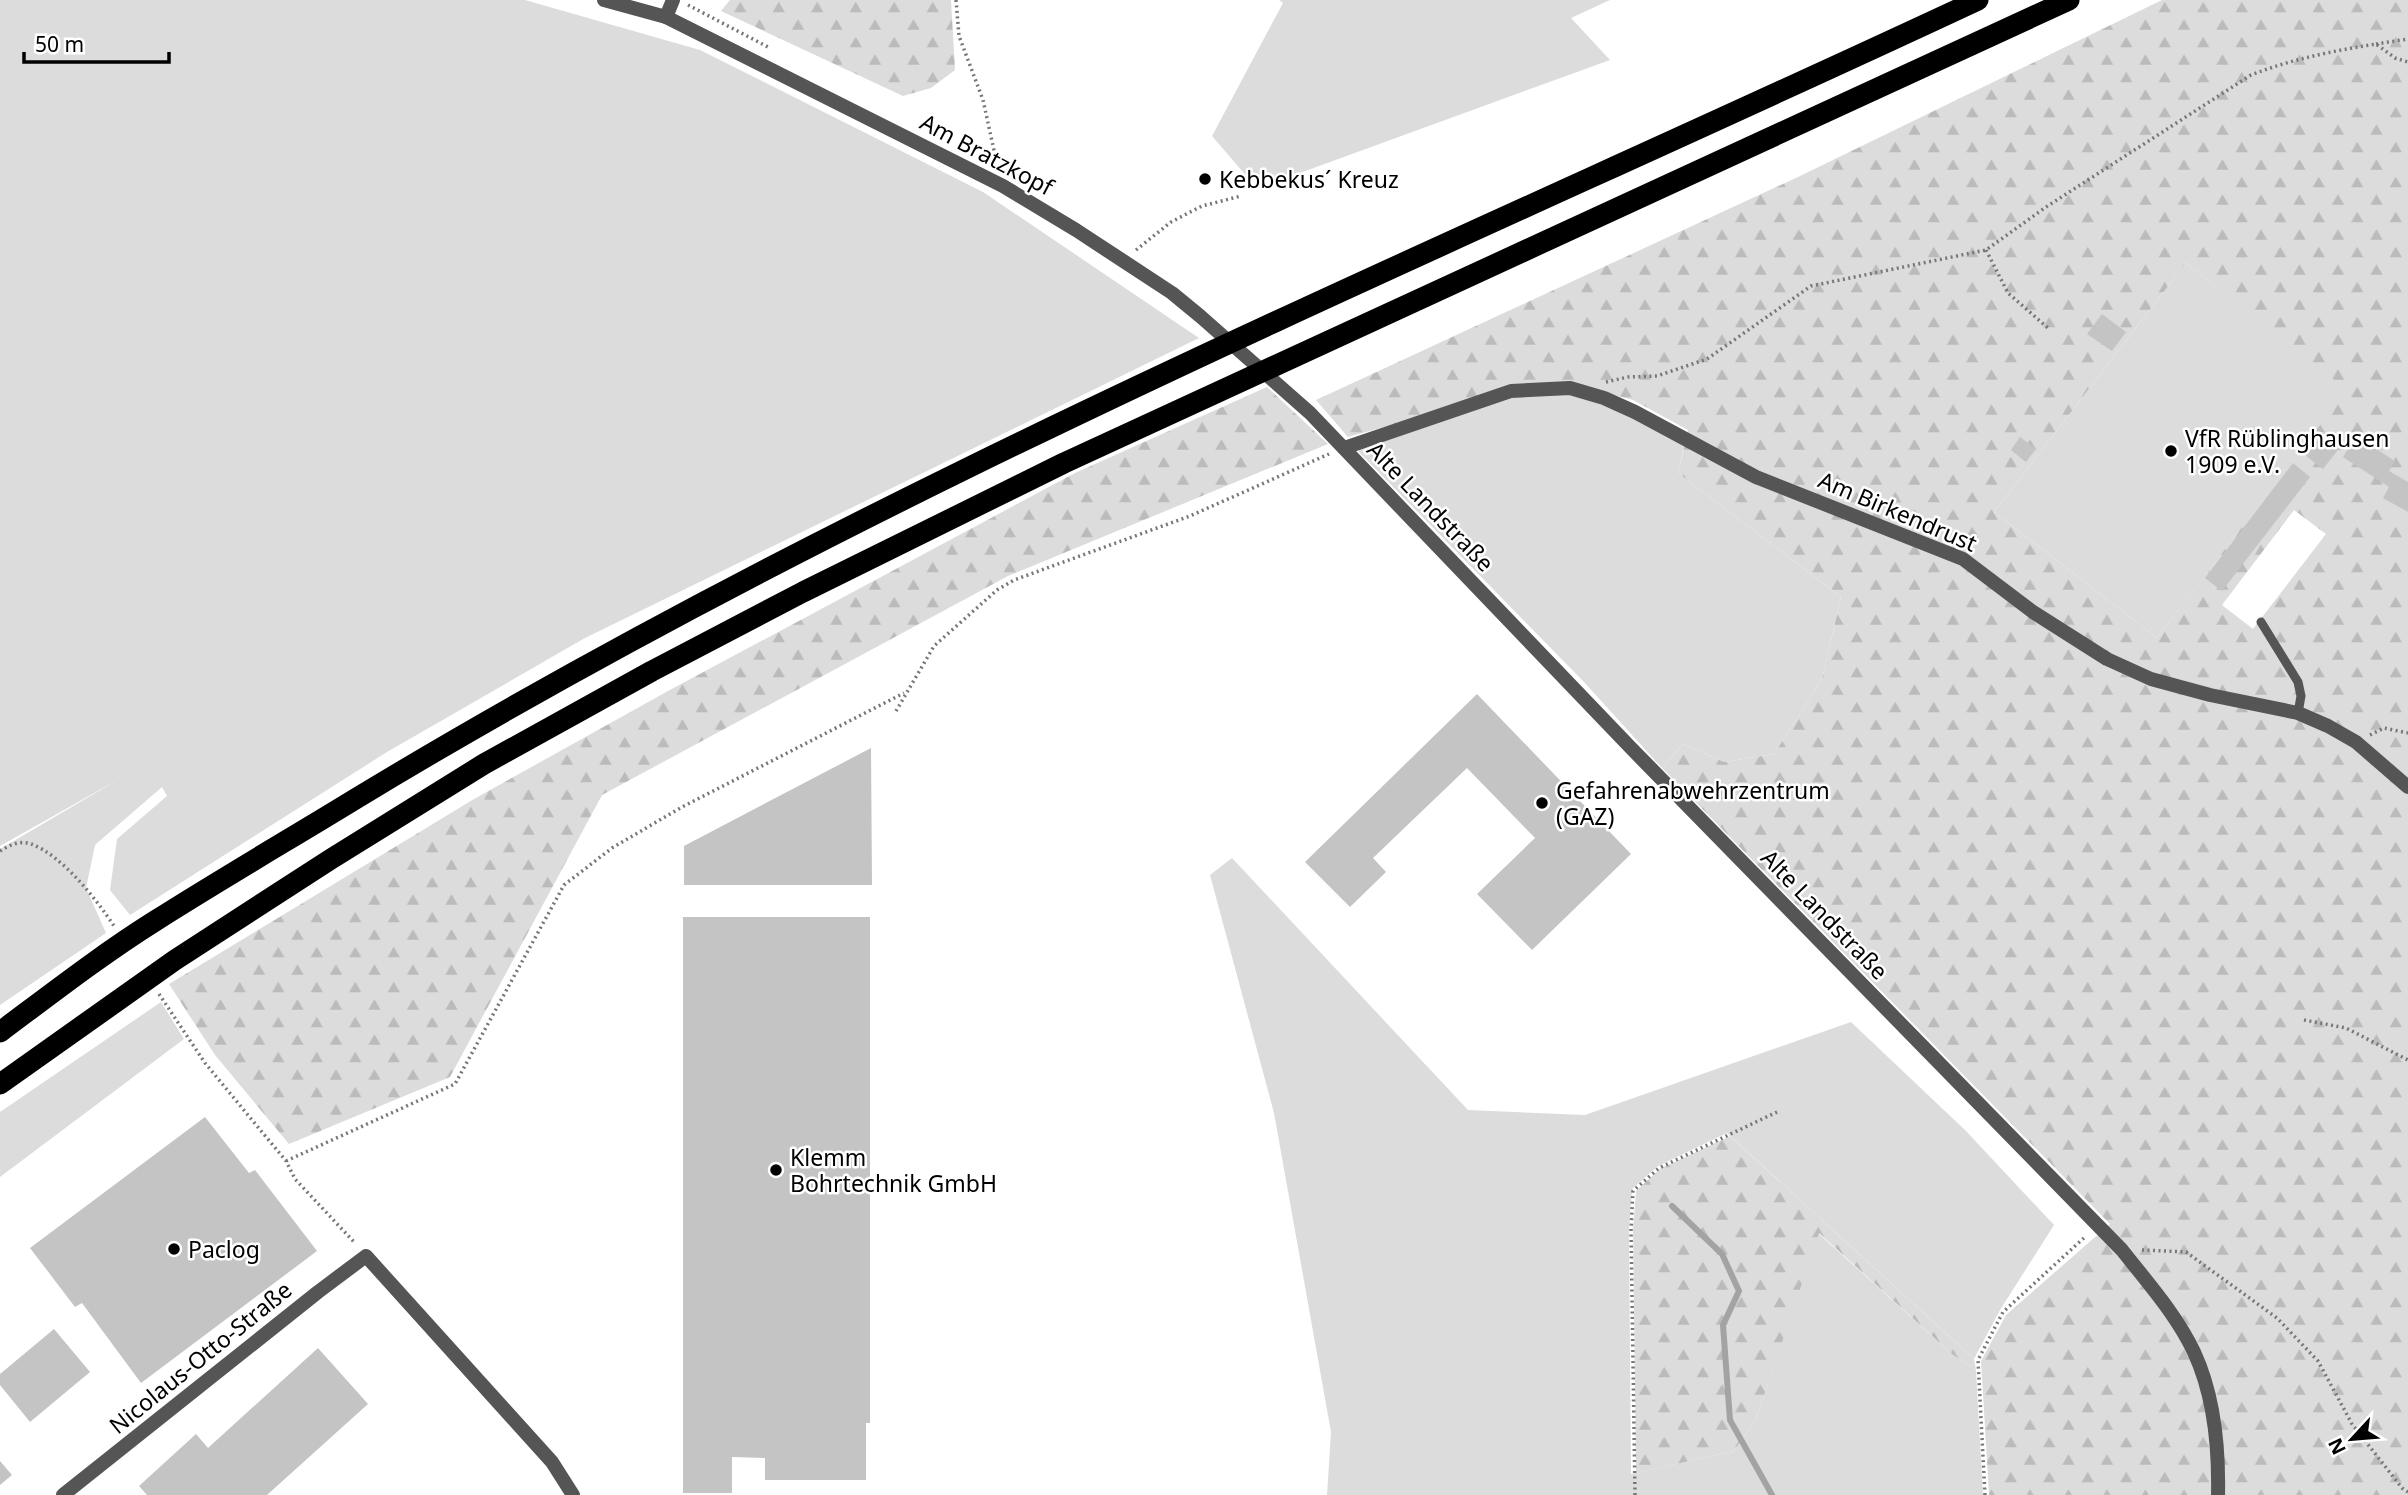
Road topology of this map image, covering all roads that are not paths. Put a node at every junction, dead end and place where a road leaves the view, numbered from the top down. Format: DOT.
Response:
graph roads {
  1 [pos="604,0"];
  2 [pos="673,0"];
  3 [pos="1978,0"];
  4 [pos="2069,0"];
  5 [pos="666,17"];
  6 [pos="1310,412"];
  7 [pos="1344,448"];
  8 [pos="2262,622"];
  9 [pos="2298,713"];
  10 [pos="2408,787"];
  11 [pos="0,1032"];
  12 [pos="0,1084"];
  13 [pos="63,1495"];
  14 [pos="573,1495"];
  15 [pos="2218,1495"];
  1 -- 5 [label="street, Am Bratzkopf"];
  2 -- 5 [label="street"];
  3 -- 11 [label="highway"];
  4 -- 12 [label="highway"];
  5 -- 6 [label="street, Am Bratzkopf"];
  6 -- 7 [label="street, Alte Landstraße"];
  7 -- 9 [label="street, Am Birkendrust"];
  7 -- 15 [label="street, Alte Landstraße"];
  8 -- 9 [label="lane"];
  9 -- 10 [label="street, Am Birkendrust"];
  13 -- 14 [label="street, Nicolaus-Otto-Straße"];
}
